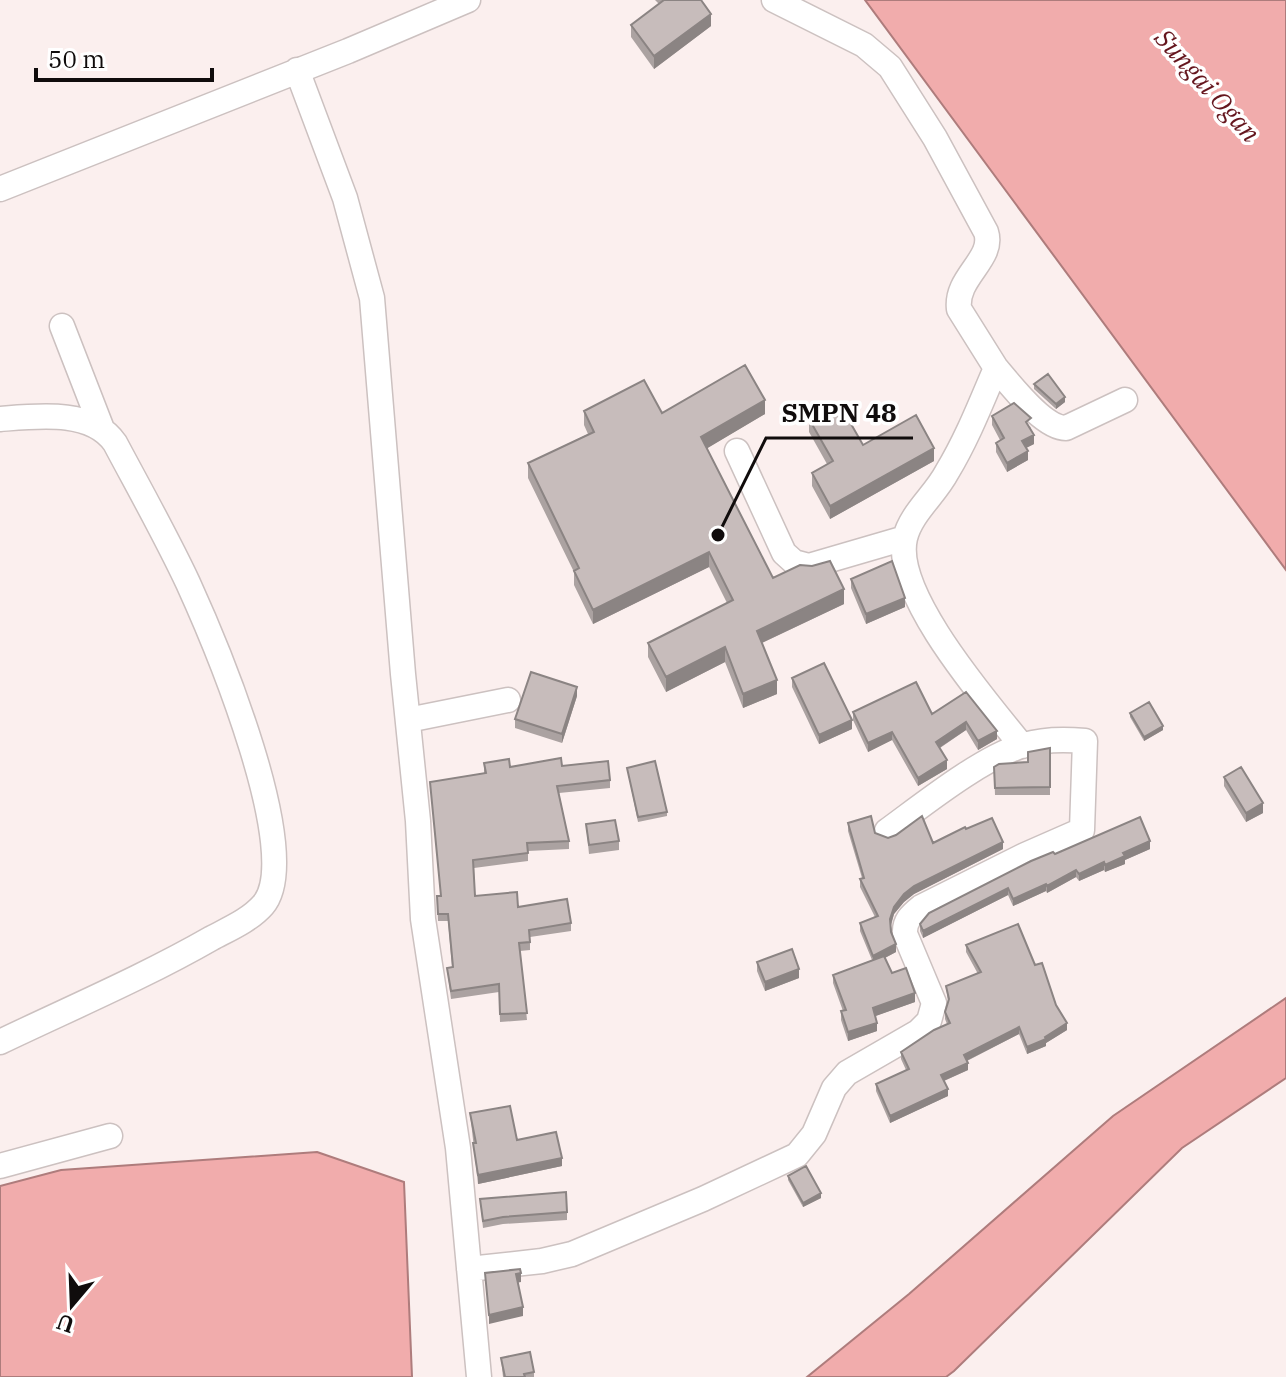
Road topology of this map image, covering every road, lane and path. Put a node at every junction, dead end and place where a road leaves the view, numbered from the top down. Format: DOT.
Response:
graph roads {
  1 [pos="468,0"];
  2 [pos="774,0"];
  3 [pos="297,70"];
  4 [pos="0,189"];
  5 [pos="62,326"];
  6 [pos="996,368"];
  7 [pos="1125,400"];
  8 [pos="0,419"];
  9 [pos="102,429"];
  10 [pos="737,451"];
  11 [pos="905,538"];
  12 [pos="508,700"];
  13 [pos="408,720"];
  14 [pos="1022,746"];
  15 [pos="887,831"];
  16 [pos="0,1042"];
  17 [pos="110,1136"];
  18 [pos="0,1166"];
  19 [pos="469,1269"];
  20 [pos="479,1377"];
  1 -- 3 [label="street"];
  2 -- 6 [label="street"];
  3 -- 4 [label="street"];
  3 -- 13 [label="street"];
  5 -- 9 [label="street"];
  6 -- 7 [label="street"];
  6 -- 11 [label="street"];
  8 -- 9 [label="street"];
  9 -- 16 [label="street"];
  10 -- 11 [label="street"];
  11 -- 14 [label="street"];
  12 -- 13 [label="street"];
  13 -- 19 [label="street"];
  14 -- 15 [label="street"];
  14 -- 19 [label="street"];
  17 -- 18 [label="street"];
  19 -- 20 [label="street"];
}
